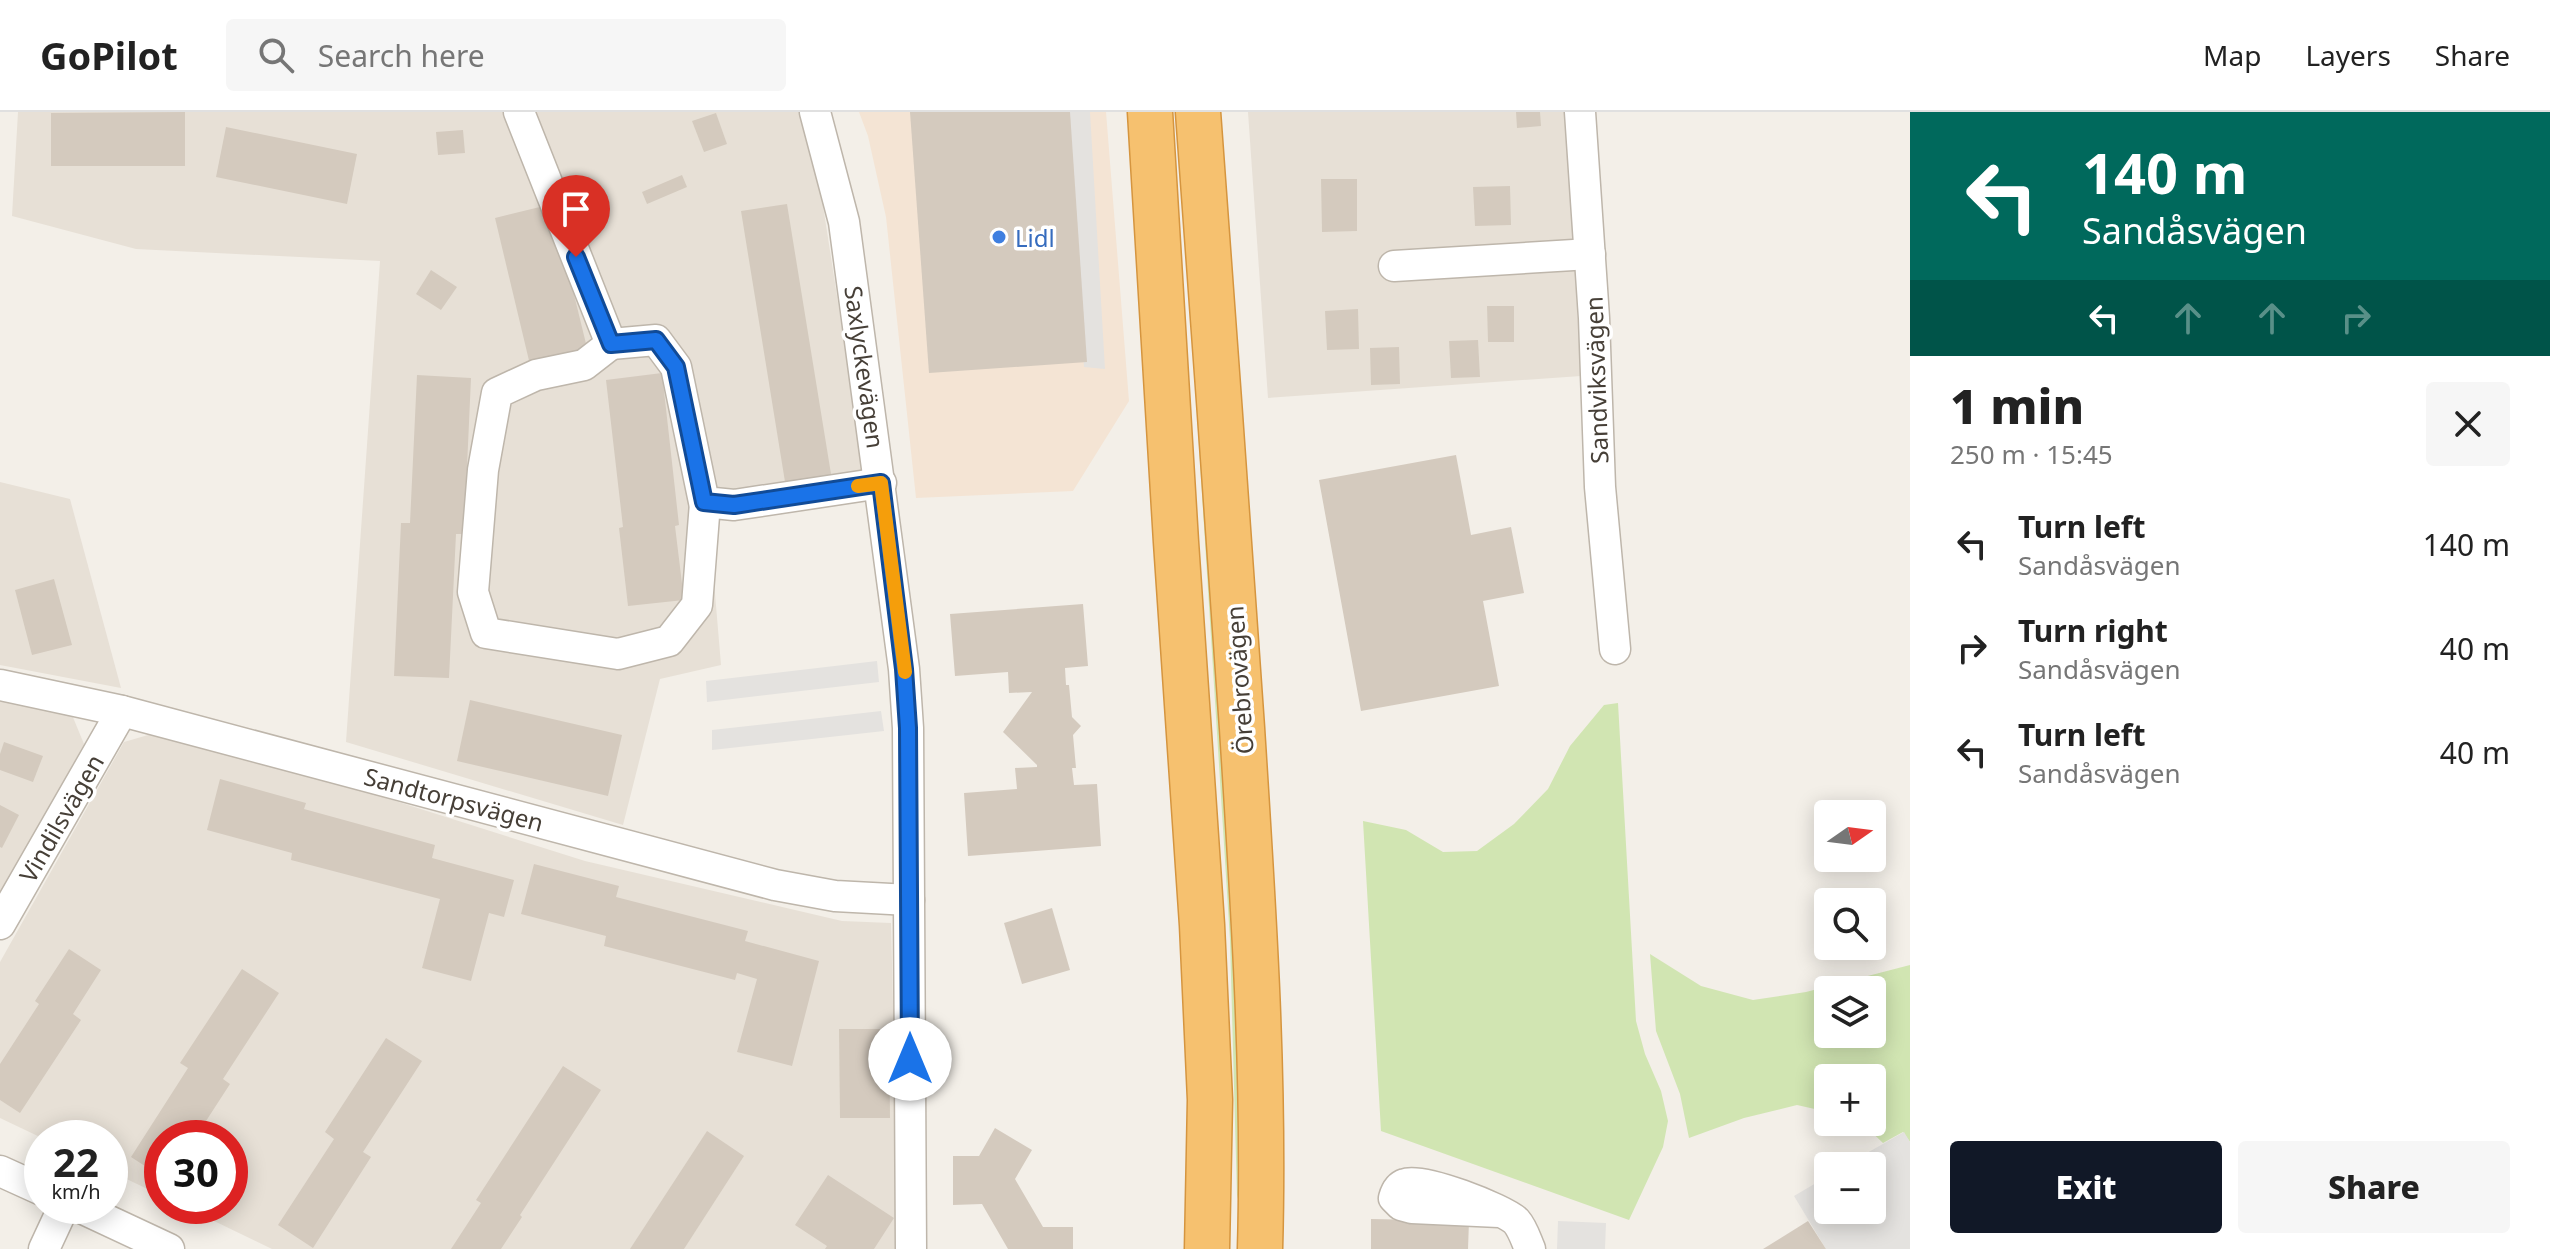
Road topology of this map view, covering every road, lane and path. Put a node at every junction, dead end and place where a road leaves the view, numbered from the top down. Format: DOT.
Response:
graph roads {
  1 [pos="519,112"];
  2 [pos="815,112"];
  3 [pos="1150,112"];
  4 [pos="1198,112"];
  5 [pos="1580,112"];
  6 [pos="1590,254"];
  7 [pos="1394,266"];
  8 [pos="611,344"];
  9 [pos="881,483"];
  10 [pos="705,503"];
  11 [pos="1615,649"];
  12 [pos="0,685"];
  13 [pos="122,711"];
  14 [pos="909,900"];
  15 [pos="0,924"];
  16 [pos="0,1171"];
  17 [pos="24,1182"];
  18 [pos="1499,1212"];
  19 [pos="56,1224"];
  20 [pos="116,1224"];
  21 [pos="44,1249"];
  22 [pos="169,1249"];
  23 [pos="911,1249"];
  24 [pos="1207,1249"];
  25 [pos="1260,1249"];
  26 [pos="1530,1249"];
  1 -- 8 [label="street"];
  2 -- 9 [label="street, Saxlyckevägen"];
  3 -- 24 [label="highway"];
  4 -- 25 [label="highway, Örebrovägen"];
  5 -- 6 [label="street, Sandviksvägen"];
  6 -- 7 [label="street"];
  6 -- 11 [label="street, Sandviksvägen"];
  8 -- 10 [label="street"];
  8 -- 10 [label="street"];
  9 -- 10 [label="street"];
  9 -- 14 [label="street, Saxlyckevägen"];
  12 -- 13 [label="street, Sandtorpsvägen"];
  13 -- 14 [label="street, Sandtorpsvägen"];
  13 -- 15 [label="street, Vindilsvägen"];
  14 -- 23 [label="street, Saxlyckevägen"];
  16 -- 17 [label="street"];
  18 -- 26 [label="street"];
  19 -- 21 [label="street"];
  20 -- 22 [label="street"];
}
